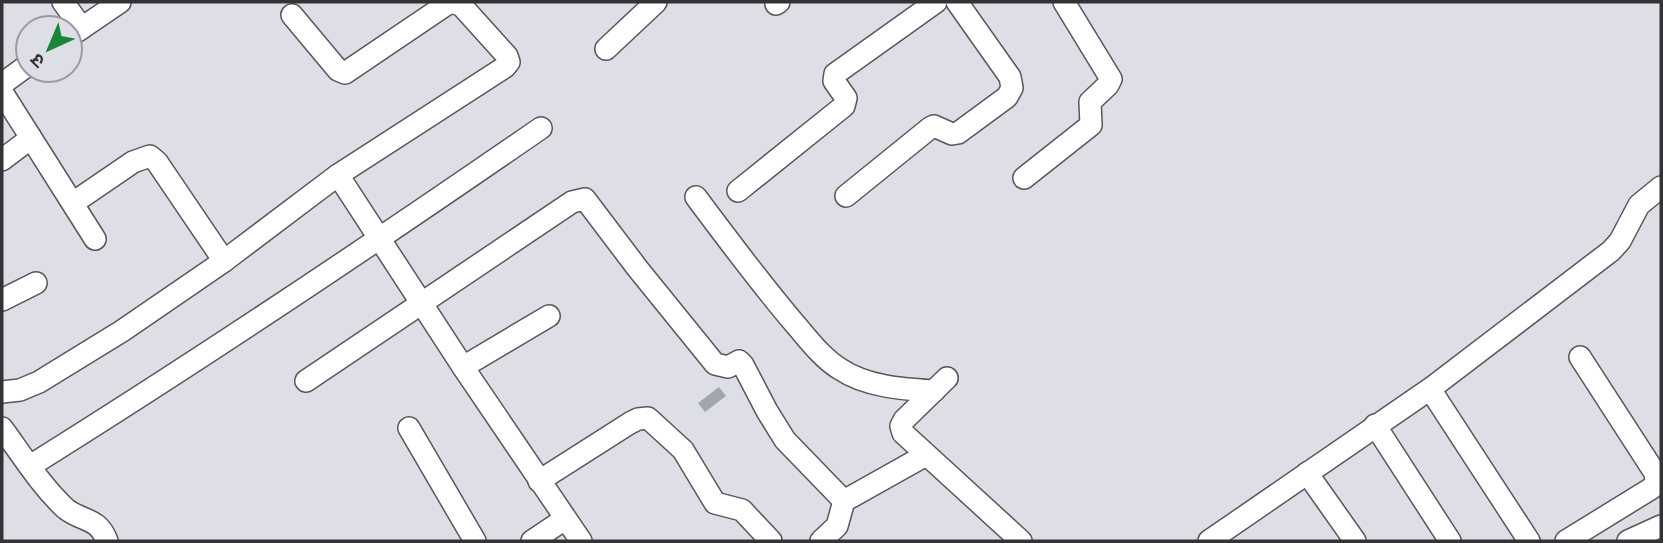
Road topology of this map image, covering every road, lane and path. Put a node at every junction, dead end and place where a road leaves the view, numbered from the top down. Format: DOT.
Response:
graph roads {
  1 [pos="120,2"];
  2 [pos="656,2"];
  3 [pos="936,2"];
  4 [pos="957,2"];
  5 [pos="1063,2"];
  6 [pos="292,15"];
  7 [pos="84,27"];
  8 [pos="606,49"];
  9 [pos="2,92"];
  10 [pos="541,128"];
  11 [pos="31,138"];
  12 [pos="2,160"];
  13 [pos="338,176"];
  14 [pos="1024,178"];
  15 [pos="1661,187"];
  16 [pos="738,191"];
  17 [pos="846,195"];
  18 [pos="696,197"];
  19 [pos="73,203"];
  20 [pos="95,239"];
  21 [pos="379,240"];
  22 [pos="225,261"];
  23 [pos="36,283"];
  24 [pos="2,300"];
  25 [pos="420,302"];
  26 [pos="549,316"];
  27 [pos="1580,356"];
  28 [pos="463,367"];
  29 [pos="306,381"];
  30 [pos="1430,389"];
  31 [pos="2,392"];
  32 [pos="1375,425"];
  33 [pos="2,428"];
  34 [pos="409,428"];
  35 [pos="926,455"];
  36 [pos="30,466"];
  37 [pos="1307,473"];
  38 [pos="539,481"];
  39 [pos="844,501"];
  40 [pos="565,519"];
  41 [pos="1661,526"];
  42 [pos="844,533"];
  43 [pos="107,541"];
  44 [pos="475,541"];
  45 [pos="532,541"];
  46 [pos="581,541"];
  47 [pos="771,541"];
  48 [pos="821,541"];
  49 [pos="1021,541"];
  50 [pos="1209,541"];
  51 [pos="1355,541"];
  52 [pos="1450,541"];
  53 [pos="1529,541"];
  54 [pos="1566,541"];
  55 [pos="1628,541"];
  1 -- 7 [label="street"];
  2 -- 8 [label="street"];
  3 -- 16 [label="street"];
  4 -- 17 [label="street"];
  5 -- 14 [label="street"];
  6 -- 13 [label="street"];
  9 -- 11 [label="street"];
  10 -- 21 [label="street"];
  11 -- 12 [label="street"];
  11 -- 19 [label="street"];
  13 -- 21 [label="street"];
  13 -- 22 [label="street"];
  15 -- 30 [label="street"];
  18 -- 35 [label="street"];
  19 -- 20 [label="street"];
  19 -- 22 [label="street"];
  21 -- 25 [label="street"];
  21 -- 36 [label="street"];
  22 -- 31 [label="street"];
  23 -- 24 [label="street"];
  25 -- 28 [label="street"];
  25 -- 29 [label="street"];
  25 -- 39 [label="street"];
  26 -- 28 [label="street"];
  27 -- 54 [label="street"];
  28 -- 38 [label="street"];
  30 -- 32 [label="street"];
  30 -- 53 [label="street"];
  32 -- 37 [label="street"];
  32 -- 52 [label="street"];
  33 -- 36 [label="street"];
  34 -- 44 [label="street"];
  35 -- 39 [label="street"];
  35 -- 49 [label="street"];
  36 -- 43 [label="street"];
  37 -- 50 [label="street"];
  37 -- 51 [label="street"];
  38 -- 40 [label="street"];
  38 -- 47 [label="street"];
  39 -- 42 [label="street"];
  40 -- 45 [label="street"];
  40 -- 46 [label="street"];
  41 -- 55 [label="street"];
  42 -- 48 [label="street"];
}
